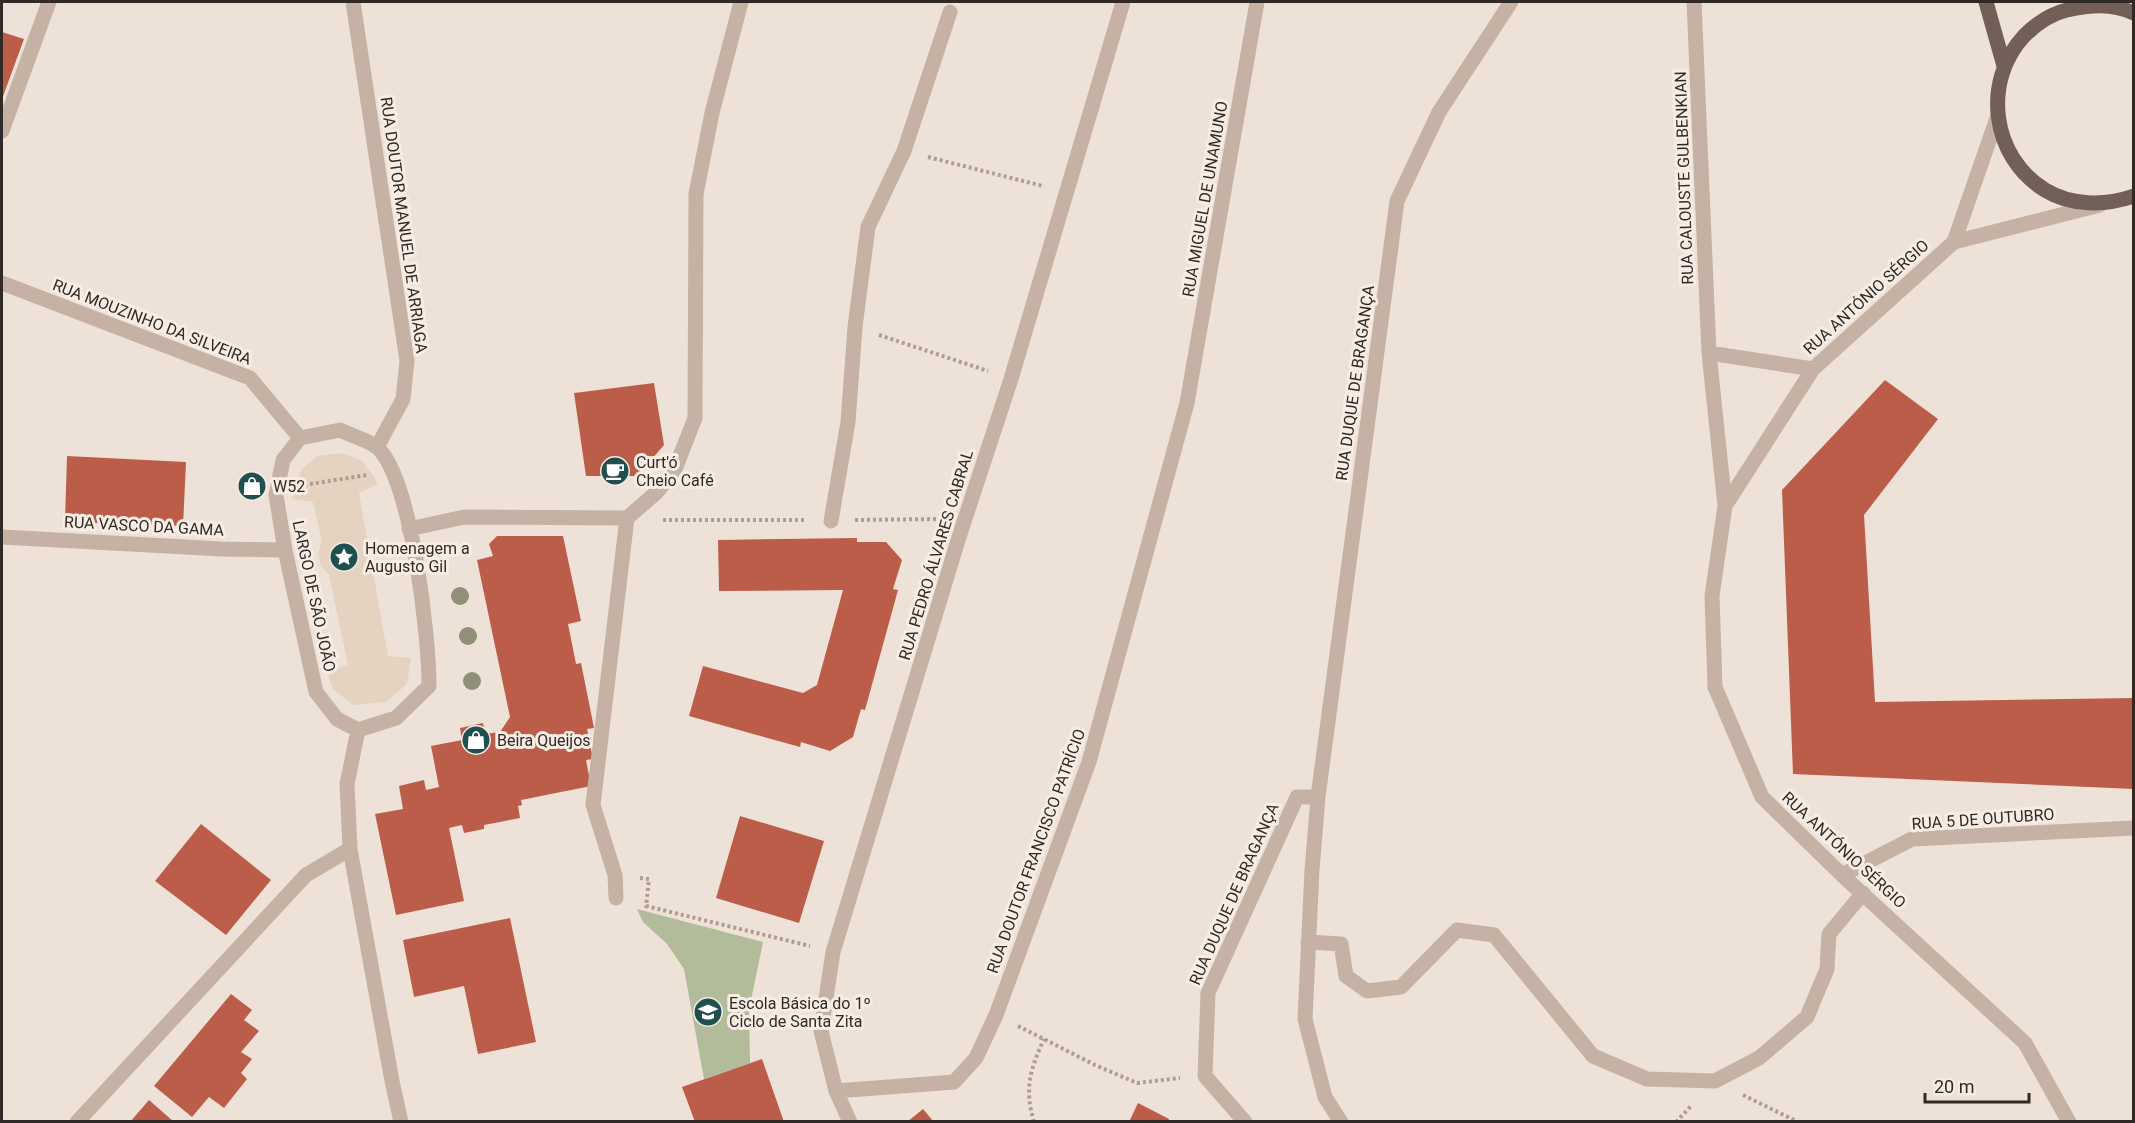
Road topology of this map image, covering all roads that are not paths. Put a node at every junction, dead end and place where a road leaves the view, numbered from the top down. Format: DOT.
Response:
graph roads {
  1 [pos="49,2"];
  2 [pos="353,2"];
  3 [pos="741,2"];
  4 [pos="1123,2"];
  5 [pos="1257,2"];
  6 [pos="1511,2"];
  7 [pos="1694,2"];
  8 [pos="1986,2"];
  9 [pos="2094,3"];
  10 [pos="2053,7"];
  11 [pos="950,12"];
  12 [pos="2133,13"];
  13 [pos="2004,66"];
  14 [pos="1997,118"];
  15 [pos="2,131"];
  16 [pos="2133,196"];
  17 [pos="1954,242"];
  18 [pos="2,283"];
  19 [pos="1709,353"];
  20 [pos="1813,369"];
  21 [pos="1187,403"];
  22 [pos="300,438"];
  23 [pos="377,447"];
  24 [pos="1725,506"];
  25 [pos="627,518"];
  26 [pos="831,521"];
  27 [pos="409,529"];
  28 [pos="2,537"];
  29 [pos="285,550"];
  30 [pos="358,730"];
  31 [pos="1318,797"];
  32 [pos="2133,828"];
  33 [pos="350,849"];
  34 [pos="1842,875"];
  35 [pos="1863,893"];
  36 [pos="616,898"];
  37 [pos="1308,942"];
  38 [pos="836,1091"];
  39 [pos="77,1122"];
  40 [pos="402,1122"];
  41 [pos="850,1122"];
  42 [pos="1245,1122"];
  43 [pos="1341,1122"];
  44 [pos="2069,1122"];
  1 -- 15 [label="street"];
  2 -- 23 [label="street, RUA DOUTOR MANUEL DE ARRIAGA"];
  3 -- 25 [label="street"];
  4 -- 38 [label="street, RUA PEDRO ÁLVARES CABRAL"];
  5 -- 21 [label="street, RUA MIGUEL DE UNAMUNO"];
  6 -- 31 [label="street, RUA DUQUE DE BRAGANÇA"];
  7 -- 19 [label="street, RUA CALOUSTE GULBENKIAN"];
  8 -- 13 [label="main road"];
  9 -- 10 [label="main road"];
  9 -- 12 [label="main road"];
  10 -- 13 [label="main road"];
  11 -- 26 [label="street"];
  13 -- 14 [label="main road"];
  14 -- 16 [label="main road"];
  14 -- 17 [label="street, RUA ANTÓNIO SÉRGIO"];
  16 -- 17 [label="street, RUA ANTÓNIO SÉRGIO"];
  17 -- 20 [label="street, RUA ANTÓNIO SÉRGIO"];
  18 -- 22 [label="street, RUA MOUZINHO DA SILVEIRA"];
  19 -- 20 [label="street"];
  19 -- 24 [label="street, RUA CALOUSTE GULBENKIAN"];
  20 -- 24 [label="street, RUA ANTÓNIO SÉRGIO"];
  21 -- 38 [label="street, RUA DOUTOR FRANCISCO PATRÍCIO"];
  22 -- 23 [label="street"];
  22 -- 29 [label="street, LARGO DE SÃO JOÃO"];
  23 -- 27 [label="street"];
  24 -- 34 [label="street, RUA ANTÓNIO SÉRGIO"];
  25 -- 27 [label="street"];
  25 -- 36 [label="street"];
  27 -- 30 [label="street"];
  28 -- 29 [label="street, RUA VASCO DA GAMA"];
  29 -- 30 [label="street, LARGO DE SÃO JOÃO"];
  30 -- 33 [label="street"];
  31 -- 37 [label="street, RUA DUQUE DE BRAGANÇA"];
  31 -- 42 [label="street, RUA DUQUE DE BRAGANÇA"];
  32 -- 34 [label="street, RUA 5 DE OUTUBRO"];
  33 -- 39 [label="street"];
  33 -- 40 [label="street"];
  34 -- 35 [label="street, RUA ANTÓNIO SÉRGIO"];
  35 -- 37 [label="street"];
  35 -- 44 [label="street, RUA ANTÓNIO SÉRGIO"];
  37 -- 43 [label="street, RUA DUQUE DE BRAGANÇA"];
  38 -- 41 [label="street, RUA PEDRO ÁLVARES CABRAL"];
}
